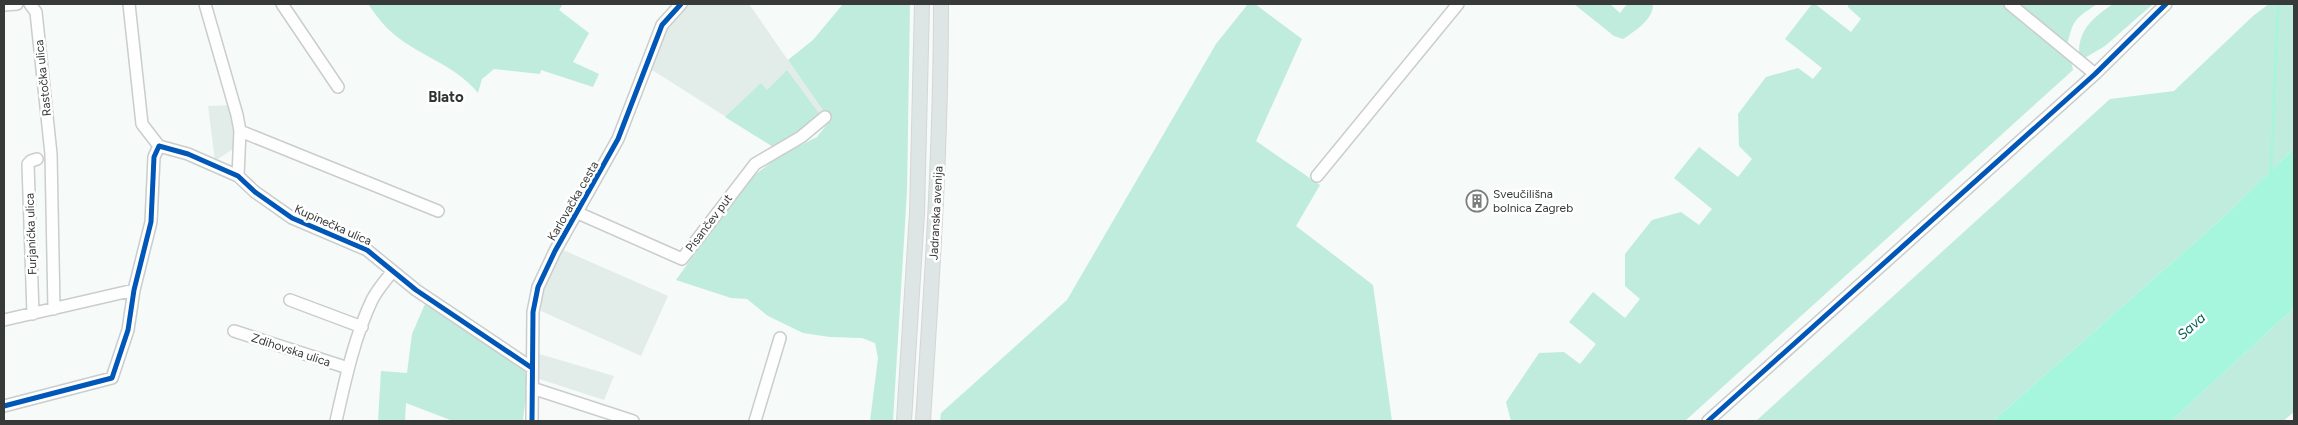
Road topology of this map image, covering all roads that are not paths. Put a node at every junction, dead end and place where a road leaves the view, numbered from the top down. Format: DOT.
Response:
graph roads {
  1 [pos="16,4"];
  2 [pos="30,4"];
  3 [pos="129,4"];
  4 [pos="205,4"];
  5 [pos="282,4"];
  6 [pos="922,4"];
  7 [pos="941,4"];
  8 [pos="1458,4"];
  9 [pos="2010,4"];
  10 [pos="2166,4"];
  11 [pos="4,5"];
  12 [pos="674,6"];
  13 [pos="2095,74"];
  14 [pos="338,87"];
  15 [pos="825,117"];
  16 [pos="240,131"];
  17 [pos="158,146"];
  18 [pos="51,154"];
  19 [pos="36,159"];
  20 [pos="238,176"];
  21 [pos="1317,176"];
  22 [pos="438,211"];
  23 [pos="578,213"];
  24 [pos="392,272"];
  25 [pos="134,290"];
  26 [pos="290,300"];
  27 [pos="54,309"];
  28 [pos="33,314"];
  29 [pos="4,320"];
  30 [pos="362,327"];
  31 [pos="234,331"];
  32 [pos="780,338"];
  33 [pos="348,368"];
  34 [pos="532,368"];
  35 [pos="532,388"];
  36 [pos="4,406"];
  37 [pos="336,421"];
  38 [pos="532,421"];
  39 [pos="633,421"];
  40 [pos="755,421"];
  41 [pos="904,421"];
  42 [pos="923,421"];
  43 [pos="1708,421"];
  1 -- 11 [label="street"];
  2 -- 18 [label="street, Rastočka ulica"];
  3 -- 17 [label="street"];
  4 -- 16 [label="street"];
  5 -- 14 [label="street"];
  6 -- 41 [label="main road, Jadranska avenija"];
  7 -- 42 [label="main road, Jadranska avenija"];
  8 -- 21 [label="street"];
  9 -- 13 [label="street"];
  10 -- 13 [label="street"];
  12 -- 23 [label="street, Karlovačka cesta"];
  13 -- 43 [label="street"];
  15 -- 23 [label="street, Pisančev put"];
  16 -- 20 [label="street"];
  16 -- 22 [label="street"];
  17 -- 20 [label="street, Kupinečka ulica"];
  17 -- 25 [label="street"];
  18 -- 27 [label="street, Furjanićka ulica"];
  19 -- 28 [label="street, Furjanićka ulica"];
  20 -- 24 [label="street, Kupinečka ulica"];
  23 -- 34 [label="street, Karlovačka cesta"];
  24 -- 30 [label="street, Zdihovska ulica"];
  24 -- 34 [label="street, Kupinečka ulica"];
  25 -- 27 [label="street"];
  25 -- 36 [label="street"];
  26 -- 30 [label="street"];
  27 -- 28 [label="street"];
  28 -- 29 [label="street"];
  30 -- 33 [label="street, Zdihovska ulica"];
  31 -- 33 [label="street, Zdihovska ulica"];
  32 -- 40 [label="street"];
  33 -- 37 [label="street, Zdihovska ulica"];
  34 -- 35 [label="street, Karlovačka cesta"];
  35 -- 38 [label="street, Karlovačka cesta"];
  35 -- 39 [label="street"];
}
